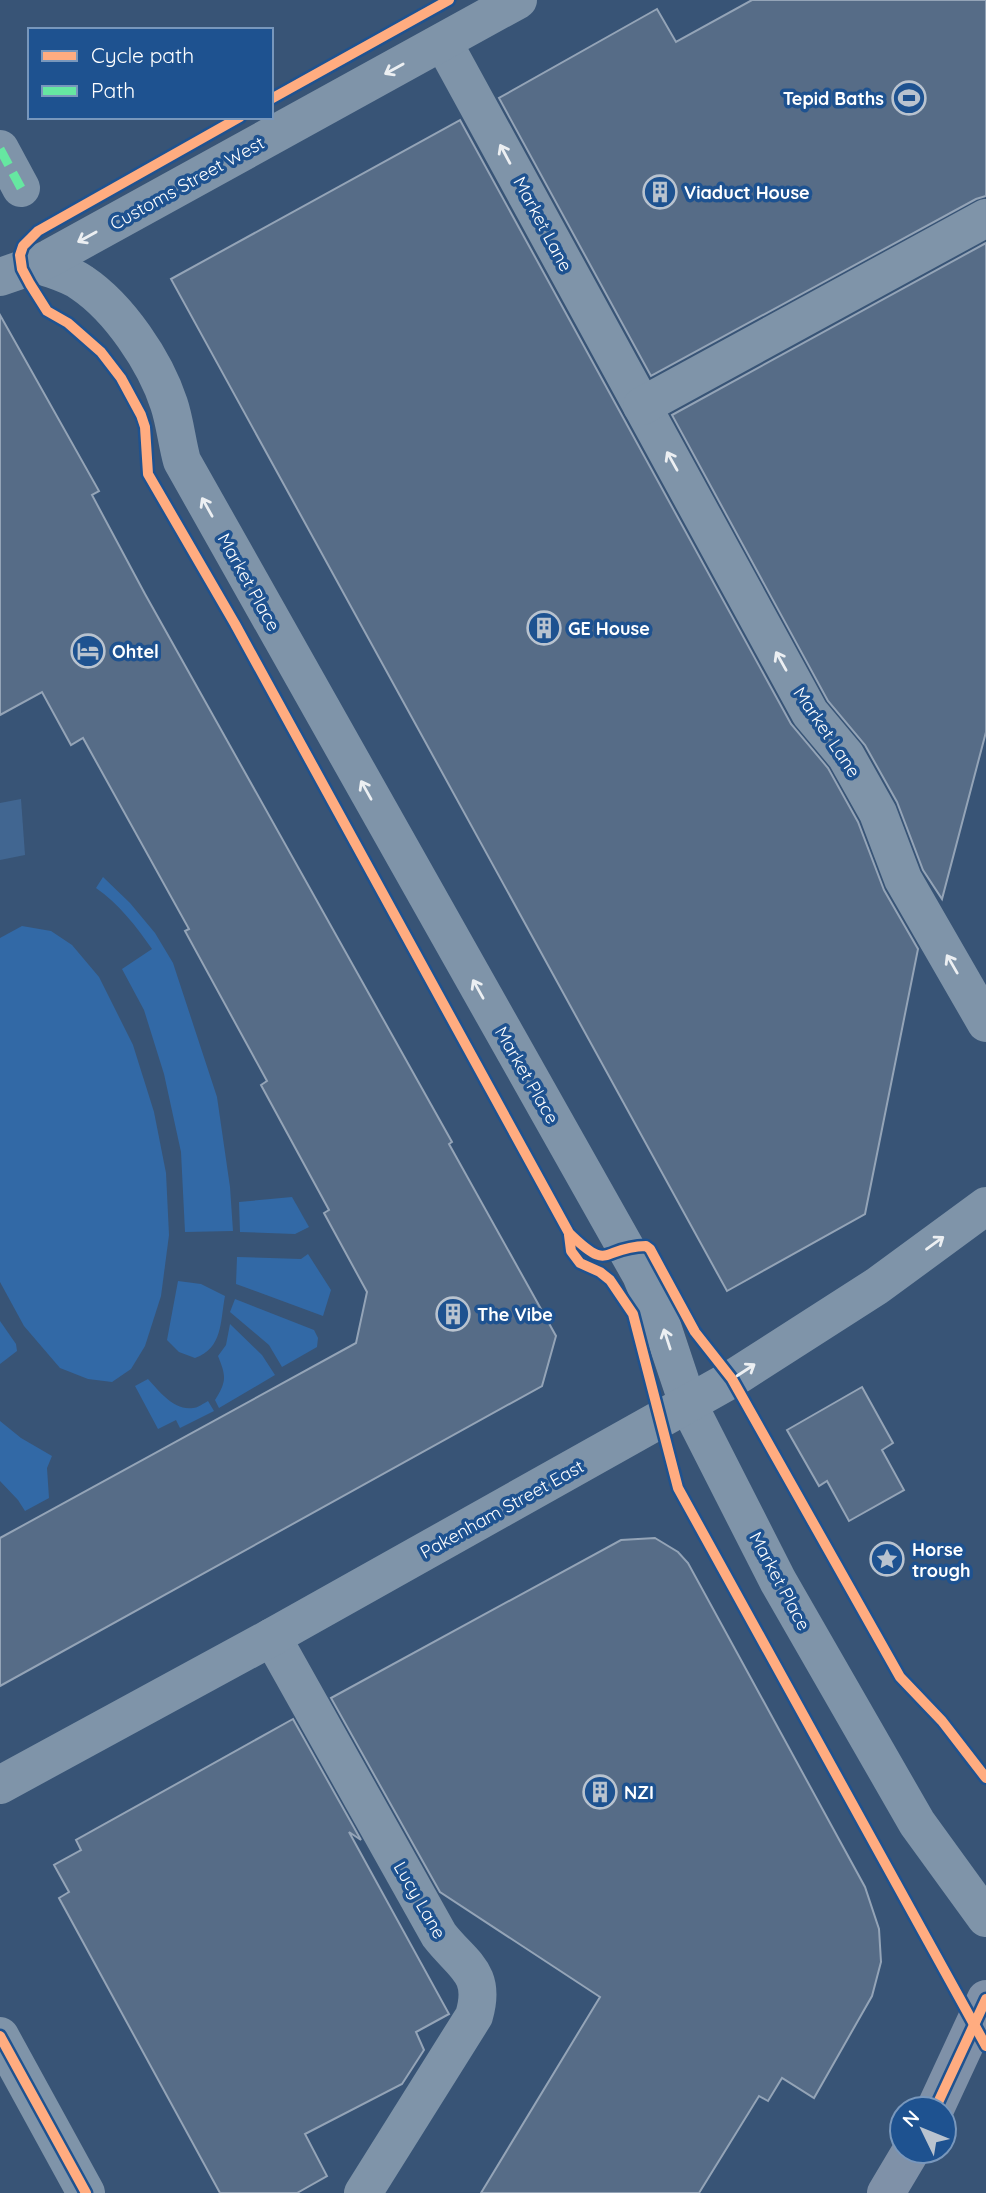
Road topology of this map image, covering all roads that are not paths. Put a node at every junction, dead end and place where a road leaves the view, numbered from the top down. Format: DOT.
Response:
graph roads {
  1 [pos="518,0"];
  2 [pos="443,42"];
  3 [pos="0,149"];
  4 [pos="21,188"];
  5 [pos="986,218"];
  6 [pos="38,264"];
  7 [pos="0,276"];
  8 [pos="642,406"];
  9 [pos="986,1023"];
  10 [pos="986,1206"];
  11 [pos="688,1405"];
  12 [pos="272,1637"];
  13 [pos="0,1785"];
  14 [pos="986,1918"];
  15 [pos="986,1999"];
  16 [pos="0,2036"];
  17 [pos="941,2095"];
  18 [pos="903,2165"];
  19 [pos="86,2193"];
  20 [pos="363,2193"];
  21 [pos="886,2193"];
  1 -- 2 [label="street, Customs Street West"];
  2 -- 6 [label="street, Customs Street West, one-way"];
  8 -- 2 [label="street, Market Lane, one-way"];
  3 -- 4 [label="street"];
  5 -- 8 [label="street"];
  6 -- 7 [label="street, Customs Street West"];
  11 -- 6 [label="street, Market Place, one-way"];
  9 -- 8 [label="street, Market Lane, one-way"];
  11 -- 10 [label="street, Pakenham Street East, one-way"];
  11 -- 12 [label="street, Pakenham Street East"];
  11 -- 14 [label="street, Market Place"];
  12 -- 13 [label="street, Pakenham Street East"];
  12 -- 20 [label="street, Lucy Lane"];
  15 -- 17 [label="main road"];
  16 -- 19 [label="street"];
  18 -- 21 [label="main road"];
}
